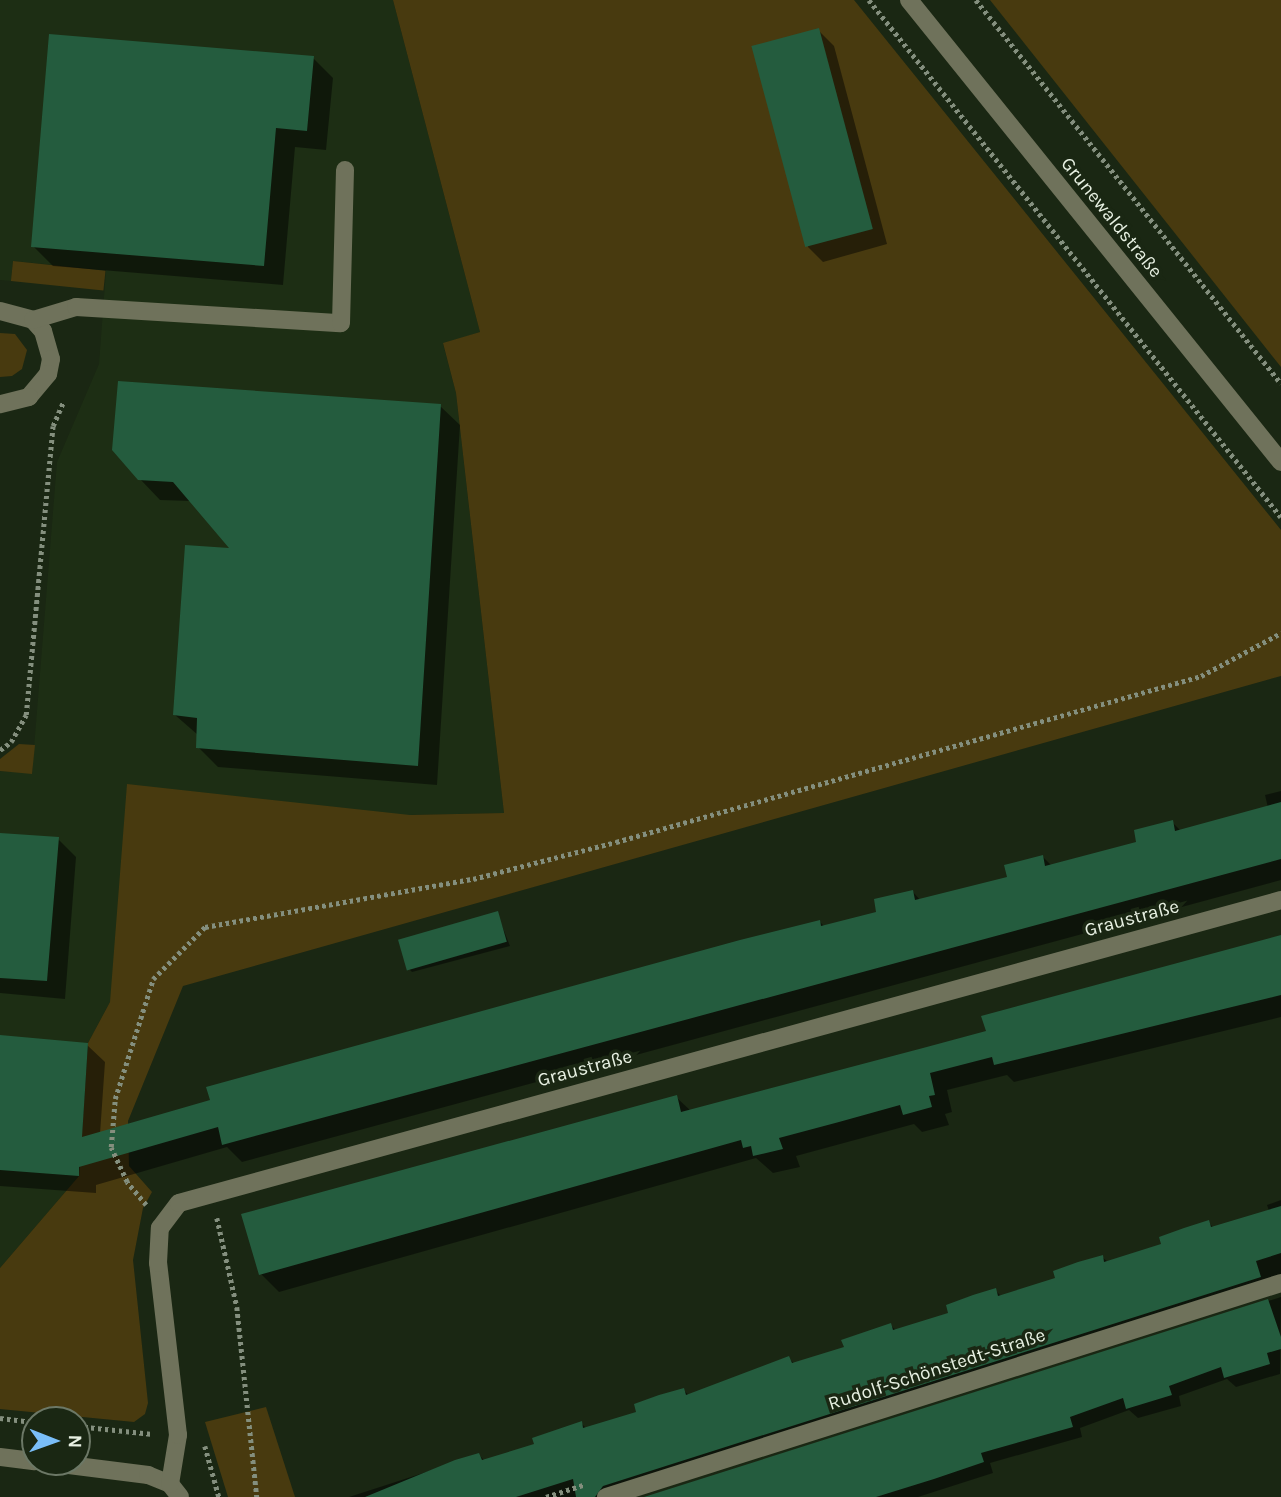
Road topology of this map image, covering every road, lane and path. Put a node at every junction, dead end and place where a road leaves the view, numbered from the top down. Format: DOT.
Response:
graph roads {
  1 [pos="869,0"];
  2 [pos="909,0"];
  3 [pos="976,0"];
  4 [pos="345,170"];
  5 [pos="0,311"];
  6 [pos="33,320"];
  7 [pos="1281,384"];
  8 [pos="67,392"];
  9 [pos="0,405"];
  10 [pos="1281,462"];
  11 [pos="1281,517"];
  12 [pos="1281,633"];
  13 [pos="0,750"];
  14 [pos="1281,900"];
  15 [pos="148,1208"];
  16 [pos="203,1216"];
  17 [pos="1281,1283"];
  18 [pos="0,1418"];
  19 [pos="21,1420"];
  20 [pos="91,1427"];
  21 [pos="178,1435"];
  22 [pos="0,1457"];
  23 [pos="21,1459"];
  24 [pos="91,1468"];
  25 [pos="175,1490"];
  26 [pos="219,1497"];
  27 [pos="257,1497"];
  28 [pos="606,1497"];
  1 -- 11 [label="path"];
  2 -- 10 [label="street, Grunewaldstraße"];
  3 -- 7 [label="path"];
  4 -- 6 [label="street"];
  5 -- 6 [label="street"];
  6 -- 9 [label="street"];
  8 -- 13 [label="path"];
  12 -- 15 [label="path"];
  14 -- 21 [label="street, Graustraße"];
  16 -- 27 [label="path"];
  17 -- 28 [label="street, Rudolf-Schönstedt-Straße"];
  18 -- 19 [label="path"];
  20 -- 21 [label="path"];
  21 -- 25 [label="street, Graustraße"];
  21 -- 26 [label="path"];
  22 -- 23 [label="street"];
  24 -- 25 [label="street"];
}
